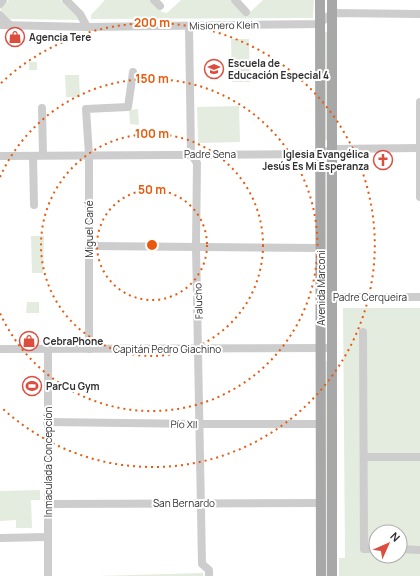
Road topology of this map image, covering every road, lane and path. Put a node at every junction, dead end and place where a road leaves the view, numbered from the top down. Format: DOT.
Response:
graph roads {
  1 [pos="3,0"];
  2 [pos="66,0"];
  3 [pos="154,0"];
  4 [pos="235,0"];
  5 [pos="320,0"];
  6 [pos="332,0"];
  7 [pos="0,4"];
  8 [pos="160,6"];
  9 [pos="246,12"];
  10 [pos="332,13"];
  11 [pos="420,14"];
  12 [pos="0,15"];
  13 [pos="9,24"];
  14 [pos="319,24"];
  15 [pos="0,25"];
  16 [pos="189,26"];
  17 [pos="87,27"];
  18 [pos="133,72"];
  19 [pos="420,102"];
  20 [pos="42,108"];
  21 [pos="420,148"];
  22 [pos="332,149"];
  23 [pos="191,154"];
  24 [pos="320,154"];
  25 [pos="43,155"];
  26 [pos="88,155"];
  27 [pos="0,156"];
  28 [pos="33,156"];
  29 [pos="420,197"];
  30 [pos="34,205"];
  31 [pos="89,246"];
  32 [pos="196,246"];
  33 [pos="321,248"];
  34 [pos="321,297"];
  35 [pos="333,297"];
  36 [pos="420,297"];
  37 [pos="363,332"];
  38 [pos="320,348"];
  39 [pos="333,348"];
  40 [pos="0,349"];
  41 [pos="48,349"];
  42 [pos="89,349"];
  43 [pos="199,349"];
  44 [pos="47,422"];
  45 [pos="200,424"];
  46 [pos="320,424"];
  47 [pos="364,457"];
  48 [pos="420,457"];
  49 [pos="200,503"];
  50 [pos="321,503"];
  51 [pos="48,504"];
  52 [pos="48,537"];
  53 [pos="0,538"];
  54 [pos="368,549"];
  55 [pos="408,550"];
  56 [pos="420,550"];
  57 [pos="48,576"];
  58 [pos="208,576"];
  59 [pos="322,576"];
  60 [pos="332,576"];
  1 -- 7 [label="street"];
  2 -- 17 [label="street"];
  3 -- 8 [label="street"];
  4 -- 9 [label="street"];
  5 -- 14 [label="main road, Avenida Marconi"];
  6 -- 10 [label="main road, Avenida Marconi"];
  10 -- 11 [label="street"];
  10 -- 14 [label="street"];
  10 -- 22 [label="main road, Avenida Marconi"];
  12 -- 13 [label="street"];
  13 -- 15 [label="street, Misionero Klein"];
  13 -- 17 [label="street, Misionero Klein"];
  14 -- 16 [label="street, Misionero Klein"];
  14 -- 24 [label="main road, Avenida Marconi"];
  16 -- 17 [label="street, Misionero Klein"];
  16 -- 23 [label="street, Falucho"];
  18 -- 26 [label="street, Miguel Cané"];
  19 -- 21 [label="street"];
  20 -- 25 [label="street"];
  21 -- 22 [label="street, Padre Sena"];
  21 -- 29 [label="street"];
  22 -- 24 [label="street, Padre Sena"];
  22 -- 35 [label="main road, Avenida Marconi"];
  23 -- 24 [label="street, Padre Sena"];
  23 -- 26 [label="street, Padre Sena"];
  23 -- 32 [label="street, Falucho"];
  24 -- 33 [label="main road, Avenida Marconi"];
  25 -- 26 [label="street, Padre Sena"];
  25 -- 28 [label="street, Padre Sena"];
  26 -- 31 [label="street, Miguel Cané"];
  27 -- 28 [label="street, Padre Sena"];
  28 -- 30 [label="street"];
  31 -- 32 [label="street"];
  31 -- 42 [label="street, Miguel Cané"];
  32 -- 33 [label="street"];
  32 -- 43 [label="street, Falucho"];
  33 -- 34 [label="main road, Avenida Marconi"];
  34 -- 35 [label="street, Padre Cerqueira"];
  34 -- 38 [label="main road, Avenida Marconi"];
  35 -- 36 [label="street, Padre Cerqueira"];
  35 -- 39 [label="main road, Avenida Marconi"];
  37 -- 47 [label="street"];
  38 -- 39 [label="street, Capitán Pedro Giachino"];
  38 -- 43 [label="street, Capitán Pedro Giachino"];
  38 -- 46 [label="main road, Avenida Marconi"];
  39 -- 60 [label="main road, Avenida Marconi"];
  40 -- 41 [label="street, Capitán Pedro Giachino"];
  41 -- 42 [label="street, Capitán Pedro Giachino"];
  41 -- 44 [label="street, Inmaculada Concepción"];
  42 -- 43 [label="street, Capitán Pedro Giachino"];
  43 -- 45 [label="street, Falucho"];
  44 -- 45 [label="street, Pío XII"];
  44 -- 51 [label="street, Inmaculada Concepción"];
  45 -- 46 [label="street, Pío XII"];
  45 -- 49 [label="street, Falucho"];
  46 -- 50 [label="main road, Avenida Marconi"];
  47 -- 48 [label="street"];
  47 -- 54 [label="street"];
  49 -- 50 [label="street, San Bernardo"];
  49 -- 51 [label="street, San Bernardo"];
  49 -- 58 [label="street, Falucho"];
  50 -- 59 [label="main road, Avenida Marconi"];
  51 -- 52 [label="street, Inmaculada Concepción"];
  52 -- 53 [label="street"];
  52 -- 57 [label="street, Inmaculada Concepción"];
  55 -- 56 [label="street"];
}
